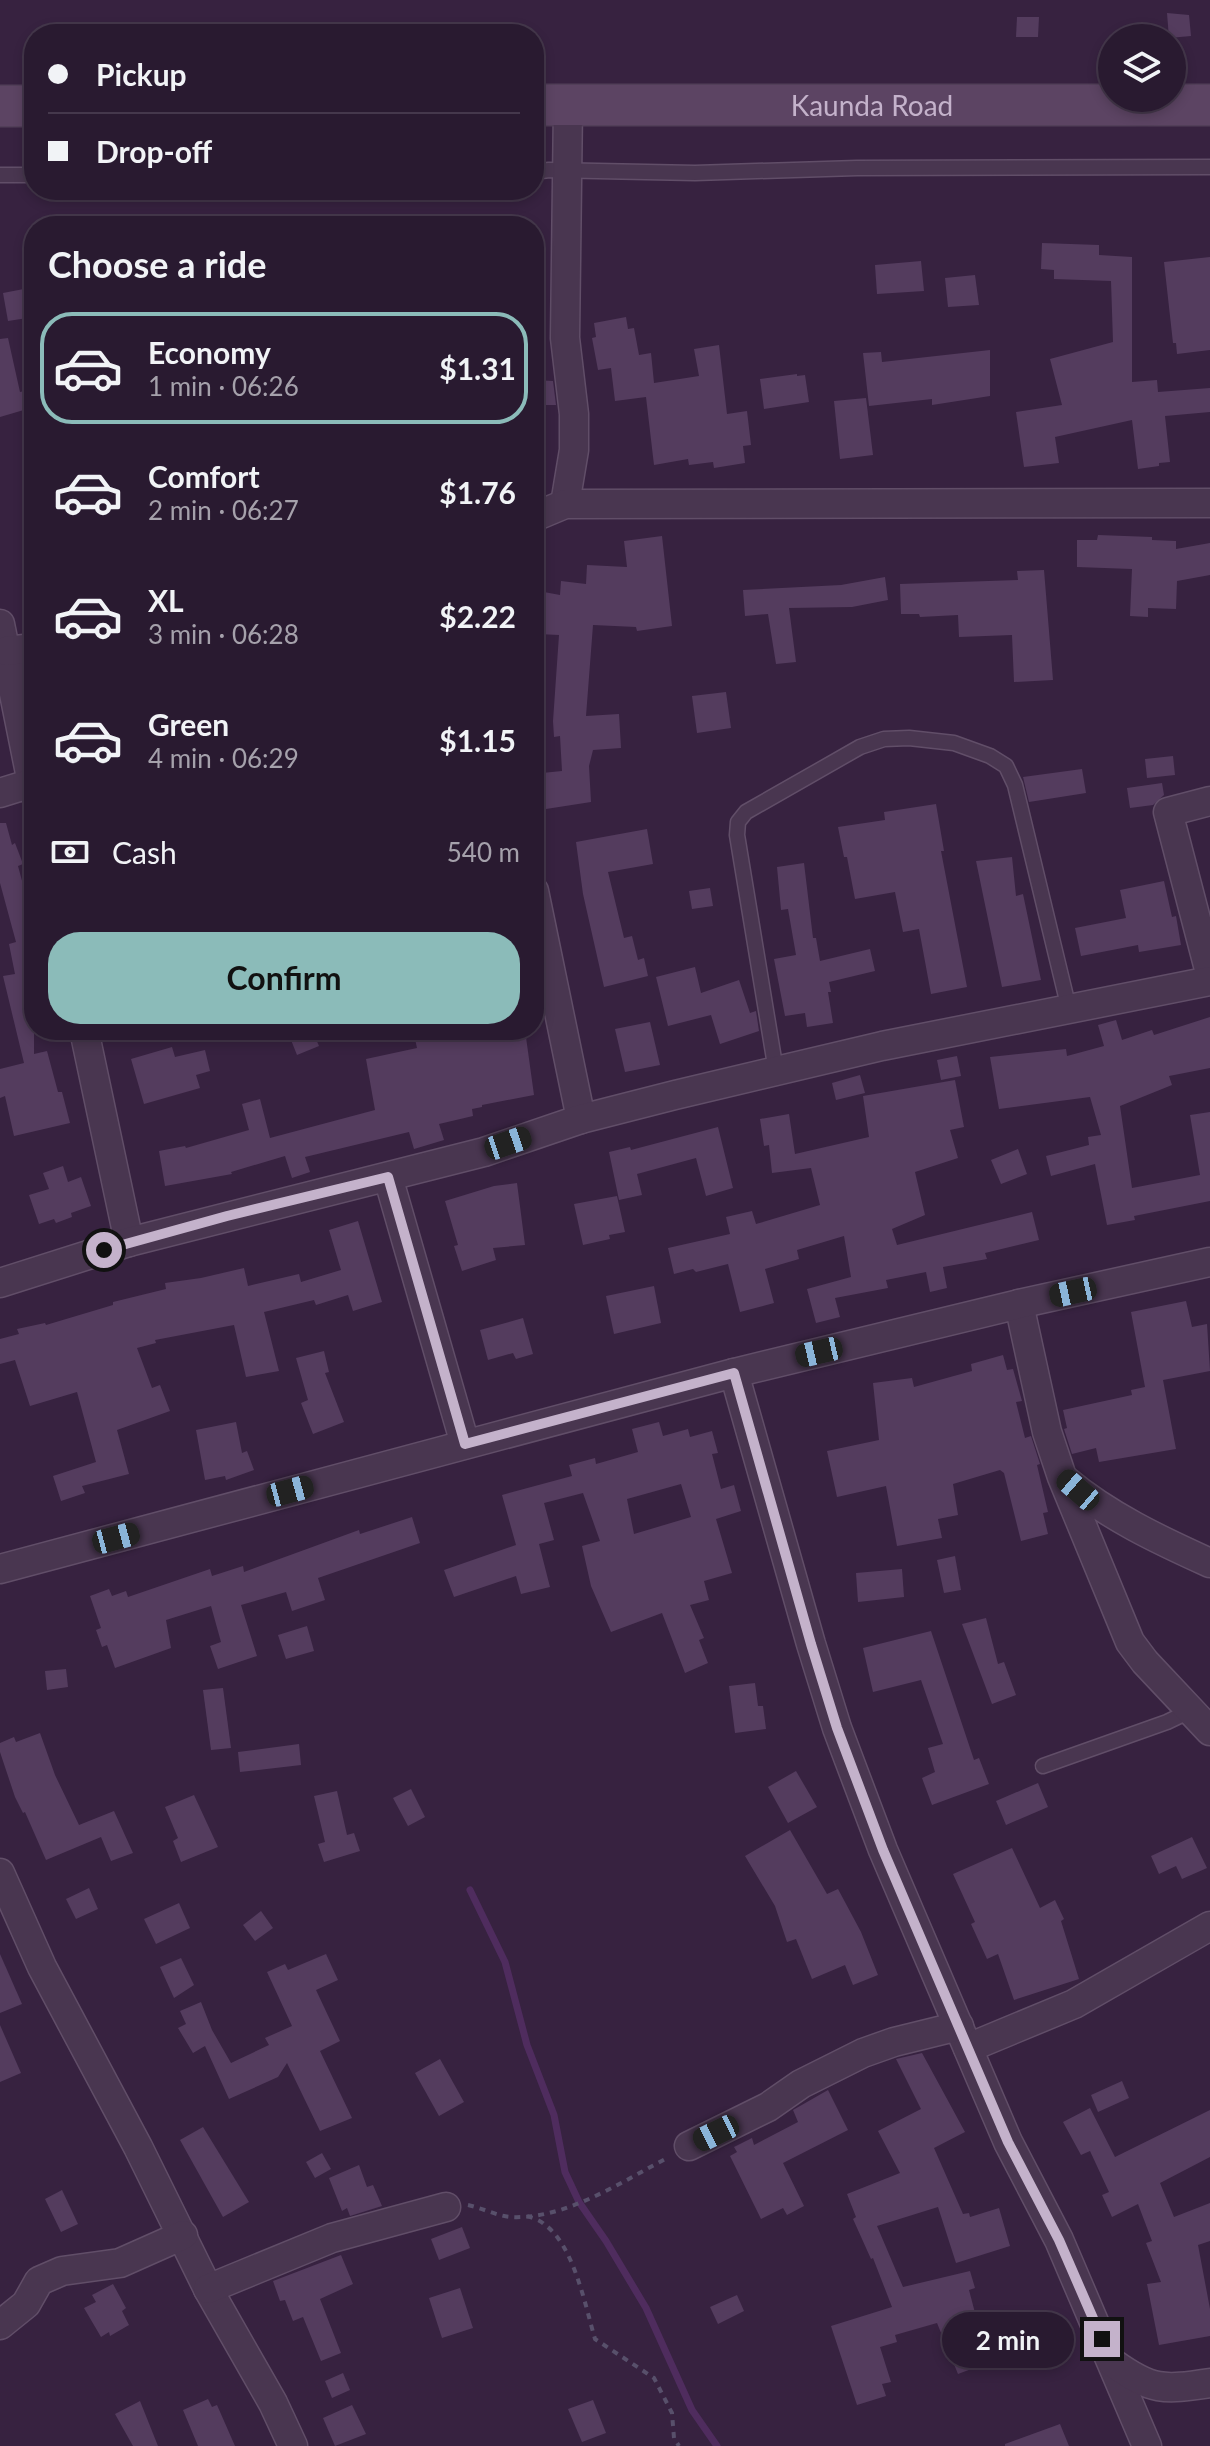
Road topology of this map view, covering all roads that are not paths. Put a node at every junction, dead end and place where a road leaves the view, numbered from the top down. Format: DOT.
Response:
graph roads {
  1 [pos="551,105"];
  2 [pos="1210,105"];
  3 [pos="0,106"];
  4 [pos="24,106"];
  5 [pos="1210,167"];
  6 [pos="566,170"];
  7 [pos="544,171"];
  8 [pos="0,175"];
  9 [pos="24,175"];
  10 [pos="1210,503"];
  11 [pos="565,504"];
  12 [pos="544,513"];
  13 [pos="0,624"];
  14 [pos="24,649"];
  15 [pos="6,651"];
  16 [pos="24,742"];
  17 [pos="24,789"];
  18 [pos="0,793"];
  19 [pos="1210,801"];
  20 [pos="544,940"];
  21 [pos="1210,973"];
  22 [pos="1210,981"];
  23 [pos="1069,1009"];
  24 [pos="86,1040"];
  25 [pos="776,1071"];
  26 [pos="581,1119"];
  27 [pos="388,1177"];
  28 [pos="129,1242"];
  29 [pos="1210,1262"];
  30 [pos="0,1283"];
  31 [pos="1019,1304"];
  32 [pos="734,1373"];
  33 [pos="465,1444"];
  34 [pos="1062,1477"];
  35 [pos="1210,1563"];
  36 [pos="0,1569"];
  37 [pos="1201,1720"];
  38 [pos="1043,1766"];
  39 [pos="0,1873"];
  40 [pos="1210,1926"];
  41 [pos="964,2037"];
  42 [pos="689,2146"];
  43 [pos="446,2207"];
  44 [pos="183,2235"];
  45 [pos="208,2289"];
  46 [pos="0,2325"];
  47 [pos="1113,2363"];
  48 [pos="1210,2383"];
  49 [pos="293,2446"];
  50 [pos="1147,2446"];
  1 -- 2 [label="main road, Kaunda Road"];
  1 -- 6 [label="street"];
  3 -- 4 [label="main road"];
  5 -- 6 [label="lane"];
  6 -- 7 [label="lane"];
  6 -- 11 [label="street"];
  8 -- 9 [label="lane"];
  10 -- 11 [label="street"];
  11 -- 12 [label="street"];
  13 -- 15 [label="street"];
  14 -- 15 [label="street"];
  15 -- 16 [label="street"];
  17 -- 18 [label="street"];
  19 -- 21 [label="street"];
  20 -- 26 [label="street"];
  22 -- 23 [label="street"];
  23 -- 25 [label="street"];
  23 -- 25 [label="lane"];
  24 -- 28 [label="street"];
  25 -- 26 [label="street"];
  26 -- 27 [label="street"];
  27 -- 28 [label="street"];
  27 -- 33 [label="street"];
  28 -- 30 [label="street"];
  29 -- 31 [label="street"];
  31 -- 32 [label="street"];
  31 -- 34 [label="street"];
  32 -- 33 [label="street"];
  32 -- 41 [label="street"];
  33 -- 36 [label="street"];
  34 -- 35 [label="street"];
  34 -- 37 [label="street"];
  37 -- 38 [label="lane"];
  39 -- 44 [label="street"];
  40 -- 41 [label="street"];
  41 -- 42 [label="street"];
  41 -- 47 [label="street"];
  43 -- 45 [label="street"];
  44 -- 45 [label="street"];
  44 -- 46 [label="street"];
  45 -- 49 [label="street"];
  47 -- 48 [label="street"];
  47 -- 50 [label="street"];
}
